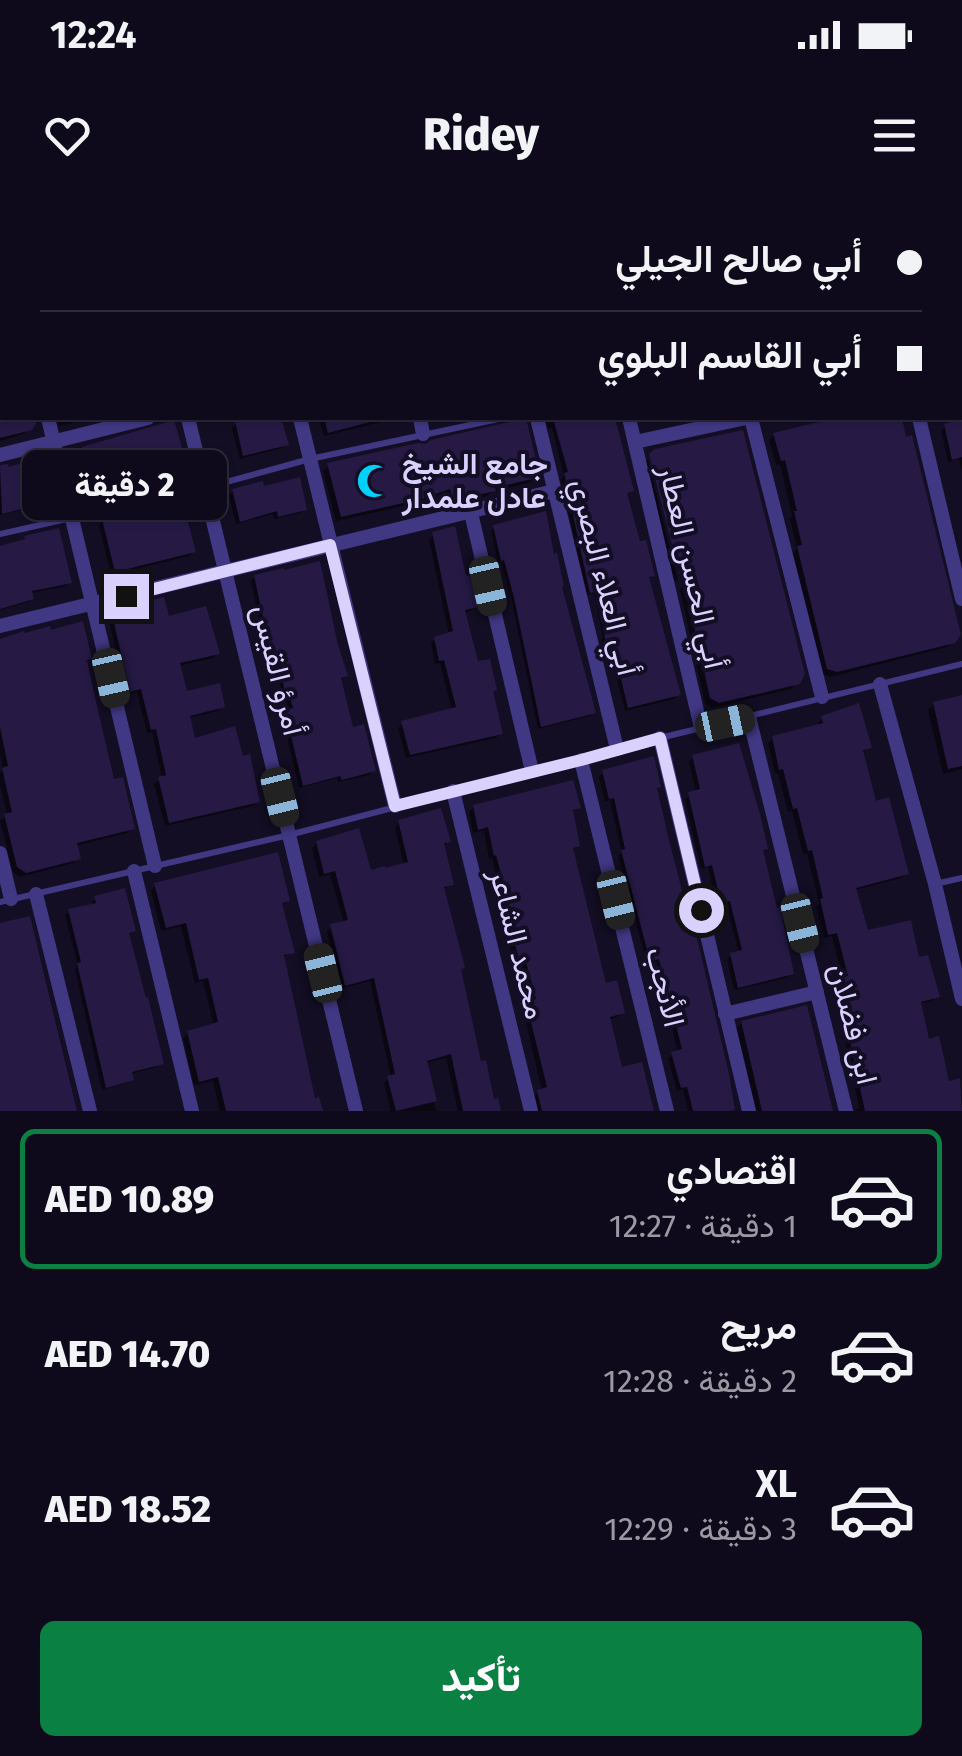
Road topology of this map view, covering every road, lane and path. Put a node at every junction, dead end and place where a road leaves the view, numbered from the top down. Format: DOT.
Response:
graph roads {
  1 [pos="48,420"];
  2 [pos="140,420"];
  3 [pos="188,420"];
  4 [pos="300,420"];
  5 [pos="420,420"];
  6 [pos="493,420"];
  7 [pos="537,420"];
  8 [pos="630,420"];
  9 [pos="740,420"];
  10 [pos="750,420"];
  11 [pos="919,420"];
  12 [pos="424,434"];
  13 [pos="54,442"];
  14 [pos="635,442"];
  15 [pos="0,455"];
  16 [pos="310,459"];
  17 [pos="204,488"];
  18 [pos="554,491"];
  19 [pos="471,513"];
  20 [pos="72,518"];
  21 [pos="0,534"];
  22 [pos="330,545"];
  23 [pos="225,572"];
  24 [pos="962,599"];
  25 [pos="93,603"];
  26 [pos="0,626"];
  27 [pos="962,664"];
  28 [pos="880,684"];
  29 [pos="822,697"];
  30 [pos="749,718"];
  31 [pos="701,728"];
  32 [pos="660,738"];
  33 [pos="618,749"];
  34 [pos="581,760"];
  35 [pos="532,771"];
  36 [pos="452,791"];
  37 [pos="395,806"];
  38 [pos="290,834"];
  39 [pos="0,853"];
  40 [pos="155,866"];
  41 [pos="134,872"];
  42 [pos="962,878"];
  43 [pos="935,884"];
  44 [pos="36,894"];
  45 [pos="6,901"];
  46 [pos="816,992"];
  47 [pos="962,999"];
  48 [pos="726,1014"];
  49 [pos="90,1111"];
  50 [pos="192,1111"];
  51 [pos="356,1111"];
  52 [pos="531,1111"];
  53 [pos="668,1111"];
  54 [pos="748,1111"];
  55 [pos="846,1111"];
  1 -- 13 [label="street"];
  2 -- 13 [label="street"];
  3 -- 17 [label="street, أمرؤ القيس"];
  4 -- 16 [label="street"];
  5 -- 12 [label="street"];
  6 -- 12 [label="lane"];
  7 -- 18 [label="street, أبي العلاء البصري"];
  8 -- 14 [label="street, أبي الحسن العطار"];
  9 -- 14 [label="street"];
  10 -- 29 [label="street"];
  11 -- 24 [label="street"];
  12 -- 16 [label="lane"];
  13 -- 15 [label="street"];
  13 -- 20 [label="street"];
  14 -- 31 [label="street, أبي الحسن العطار"];
  16 -- 17 [label="lane"];
  16 -- 22 [label="street"];
  17 -- 20 [label="lane"];
  17 -- 23 [label="street, أمرؤ القيس"];
  18 -- 19 [label="street"];
  18 -- 33 [label="street, أبي العلاء البصري"];
  19 -- 22 [label="street"];
  19 -- 35 [label="street"];
  20 -- 21 [label="lane"];
  20 -- 25 [label="street"];
  22 -- 23 [label="street"];
  22 -- 37 [label="street"];
  23 -- 25 [label="street"];
  23 -- 38 [label="street, أمرؤ القيس"];
  25 -- 26 [label="street"];
  25 -- 40 [label="street"];
  27 -- 28 [label="lane"];
  28 -- 29 [label="lane"];
  28 -- 43 [label="street"];
  29 -- 30 [label="lane"];
  30 -- 31 [label="lane"];
  30 -- 46 [label="street, ابن فضلان"];
  31 -- 32 [label="lane"];
  32 -- 33 [label="lane"];
  32 -- 48 [label="street"];
  33 -- 34 [label="lane"];
  34 -- 35 [label="lane"];
  34 -- 53 [label="street, الأنجب"];
  35 -- 36 [label="lane"];
  36 -- 37 [label="lane"];
  36 -- 52 [label="street, محمد الشاعر"];
  37 -- 38 [label="lane"];
  38 -- 40 [label="lane"];
  38 -- 51 [label="street, أمرؤ القيس"];
  39 -- 45 [label="street"];
  40 -- 41 [label="lane"];
  41 -- 44 [label="lane"];
  41 -- 50 [label="street"];
  42 -- 43 [label="lane"];
  43 -- 47 [label="street"];
  44 -- 45 [label="lane"];
  44 -- 49 [label="street"];
  46 -- 48 [label="street"];
  46 -- 55 [label="street, ابن فضلان"];
  48 -- 54 [label="street"];
}
